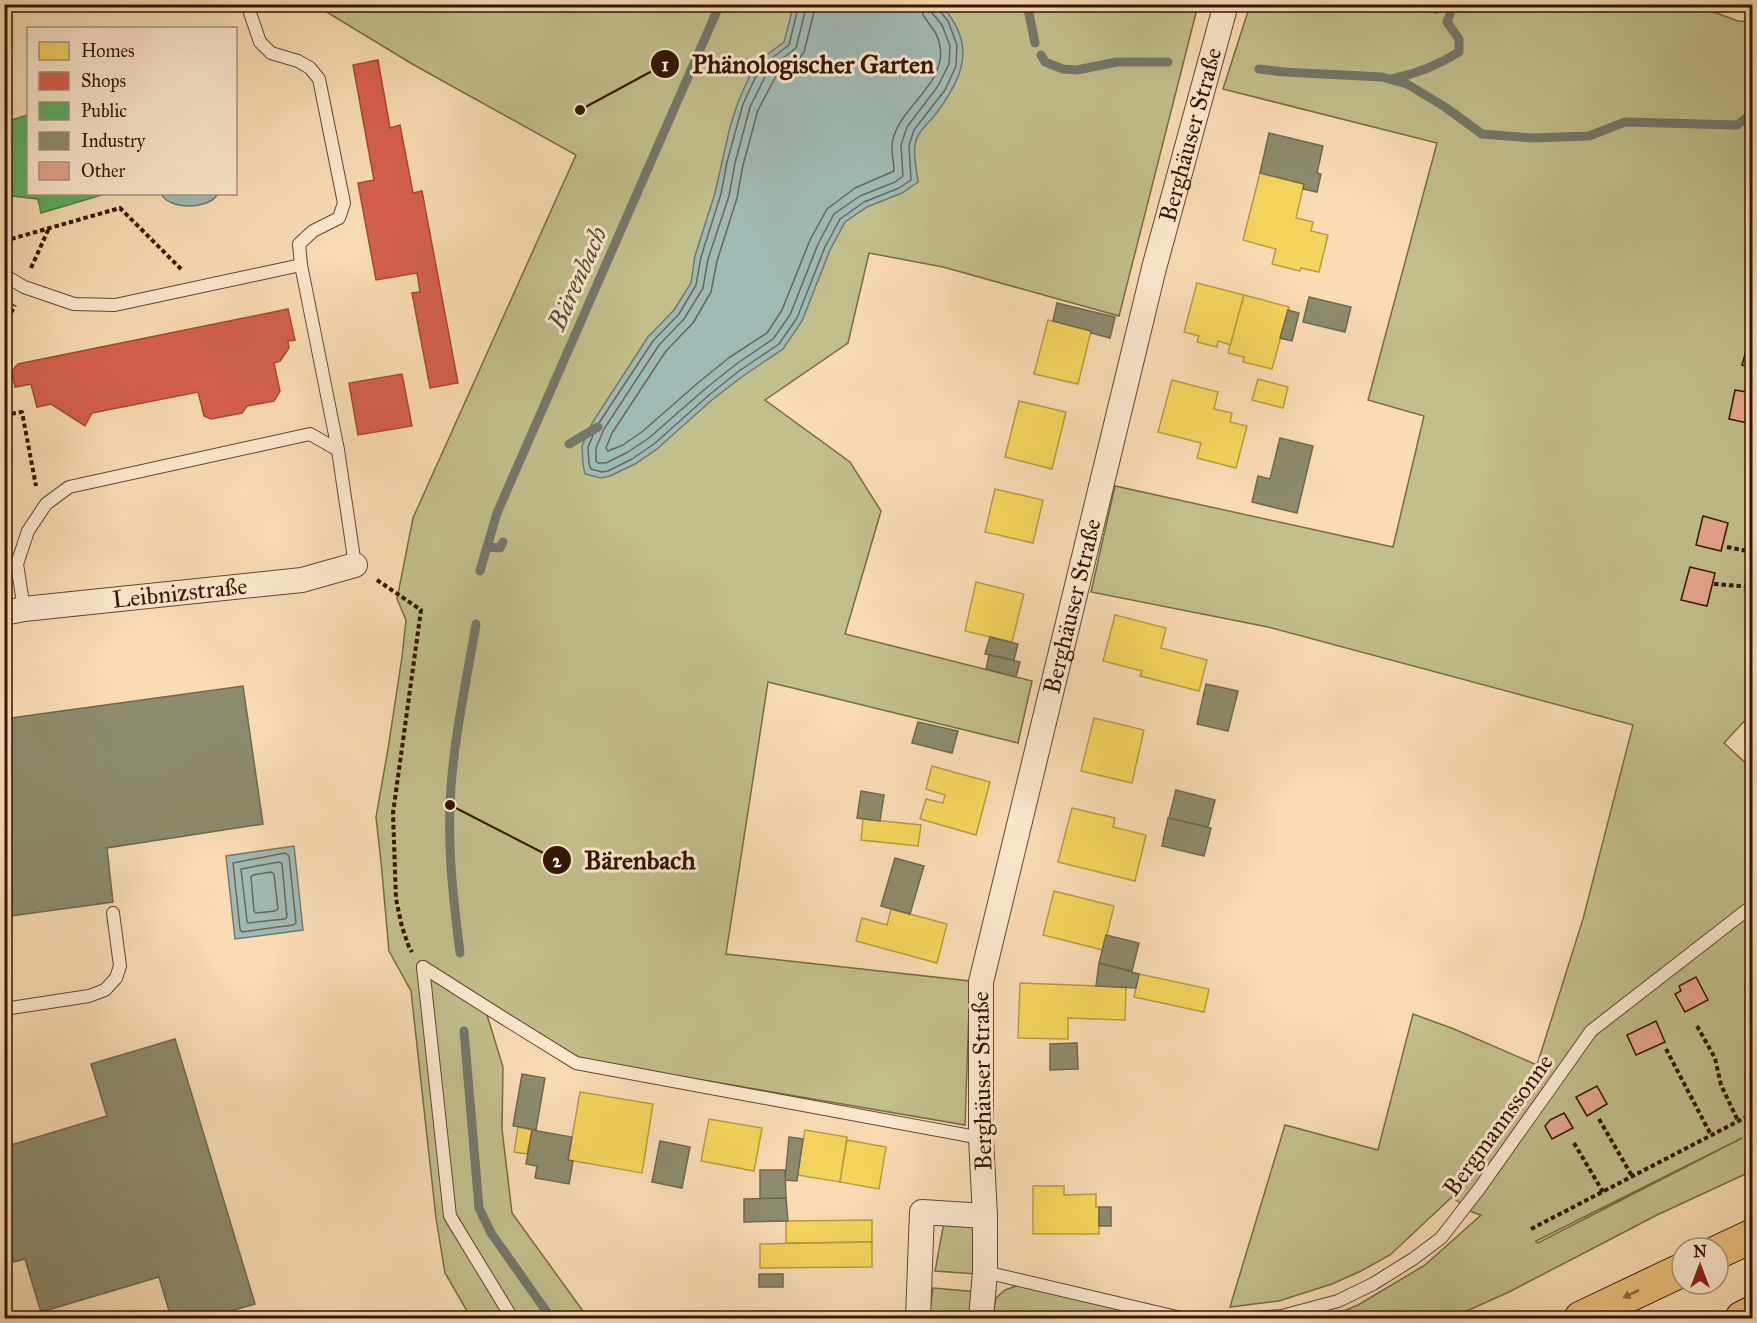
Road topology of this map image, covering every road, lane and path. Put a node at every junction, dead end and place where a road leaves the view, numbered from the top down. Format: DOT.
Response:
graph roads {
  1 [pos="247,4"];
  2 [pos="1226,4"];
  3 [pos="4,241"];
  4 [pos="301,265"];
  5 [pos="4,275"];
  6 [pos="199,286"];
  7 [pos="4,415"];
  8 [pos="339,450"];
  9 [pos="46,504"];
  10 [pos="1727,547"];
  11 [pos="1752,552"];
  12 [pos="355,565"];
  13 [pos="1714,584"];
  14 [pos="1752,587"];
  15 [pos="14,611"];
  16 [pos="1752,906"];
  17 [pos="113,912"];
  18 [pos="423,967"];
  19 [pos="4,1009"];
  20 [pos="1697,1026"];
  21 [pos="1666,1049"];
  22 [pos="1752,1114"];
  23 [pos="1599,1119"];
  24 [pos="1738,1121"];
  25 [pos="1711,1135"];
  26 [pos="981,1138"];
  27 [pos="1574,1143"];
  28 [pos="1632,1176"];
  29 [pos="1603,1192"];
  30 [pos="985,1216"];
  31 [pos="1531,1229"];
  32 [pos="1752,1236"];
  33 [pos="1730,1246"];
  34 [pos="986,1272"];
  35 [pos="1670,1276"];
  36 [pos="1752,1313"];
  37 [pos="512,1318"];
  38 [pos="918,1318"];
  39 [pos="981,1318"];
  40 [pos="1180,1318"];
  41 [pos="1251,1318"];
  42 [pos="1581,1318"];
  43 [pos="1742,1318"];
  1 -- 4 [label="lane"];
  2 -- 26 [label="street, Berghäuser Straße"];
  3 -- 6 [label="path"];
  4 -- 6 [label="lane"];
  4 -- 8 [label="lane"];
  5 -- 6 [label="lane"];
  7 -- 9 [label="path"];
  8 -- 9 [label="lane"];
  8 -- 12 [label="lane"];
  9 -- 15 [label="lane"];
  10 -- 11 [label="path"];
  12 -- 15 [label="street, Leibnizstraße"];
  12 -- 18 [label="path"];
  13 -- 14 [label="path"];
  16 -- 41 [label="lane, Bergmannssonne"];
  17 -- 19 [label="lane"];
  18 -- 26 [label="lane"];
  18 -- 37 [label="lane"];
  20 -- 24 [label="path"];
  21 -- 25 [label="path"];
  22 -- 24 [label="path"];
  23 -- 28 [label="path"];
  24 -- 25 [label="path"];
  25 -- 28 [label="path"];
  26 -- 30 [label="street, Berghäuser Straße"];
  27 -- 29 [label="path"];
  28 -- 29 [label="path"];
  29 -- 31 [label="path"];
  30 -- 34 [label="street, Berghäuser Straße"];
  30 -- 38 [label="street"];
  32 -- 33 [label="highway"];
  34 -- 39 [label="street, Berghäuser Straße"];
  34 -- 40 [label="lane"];
  35 -- 42 [label="highway, one-way"];
  36 -- 43 [label="highway"];
}
